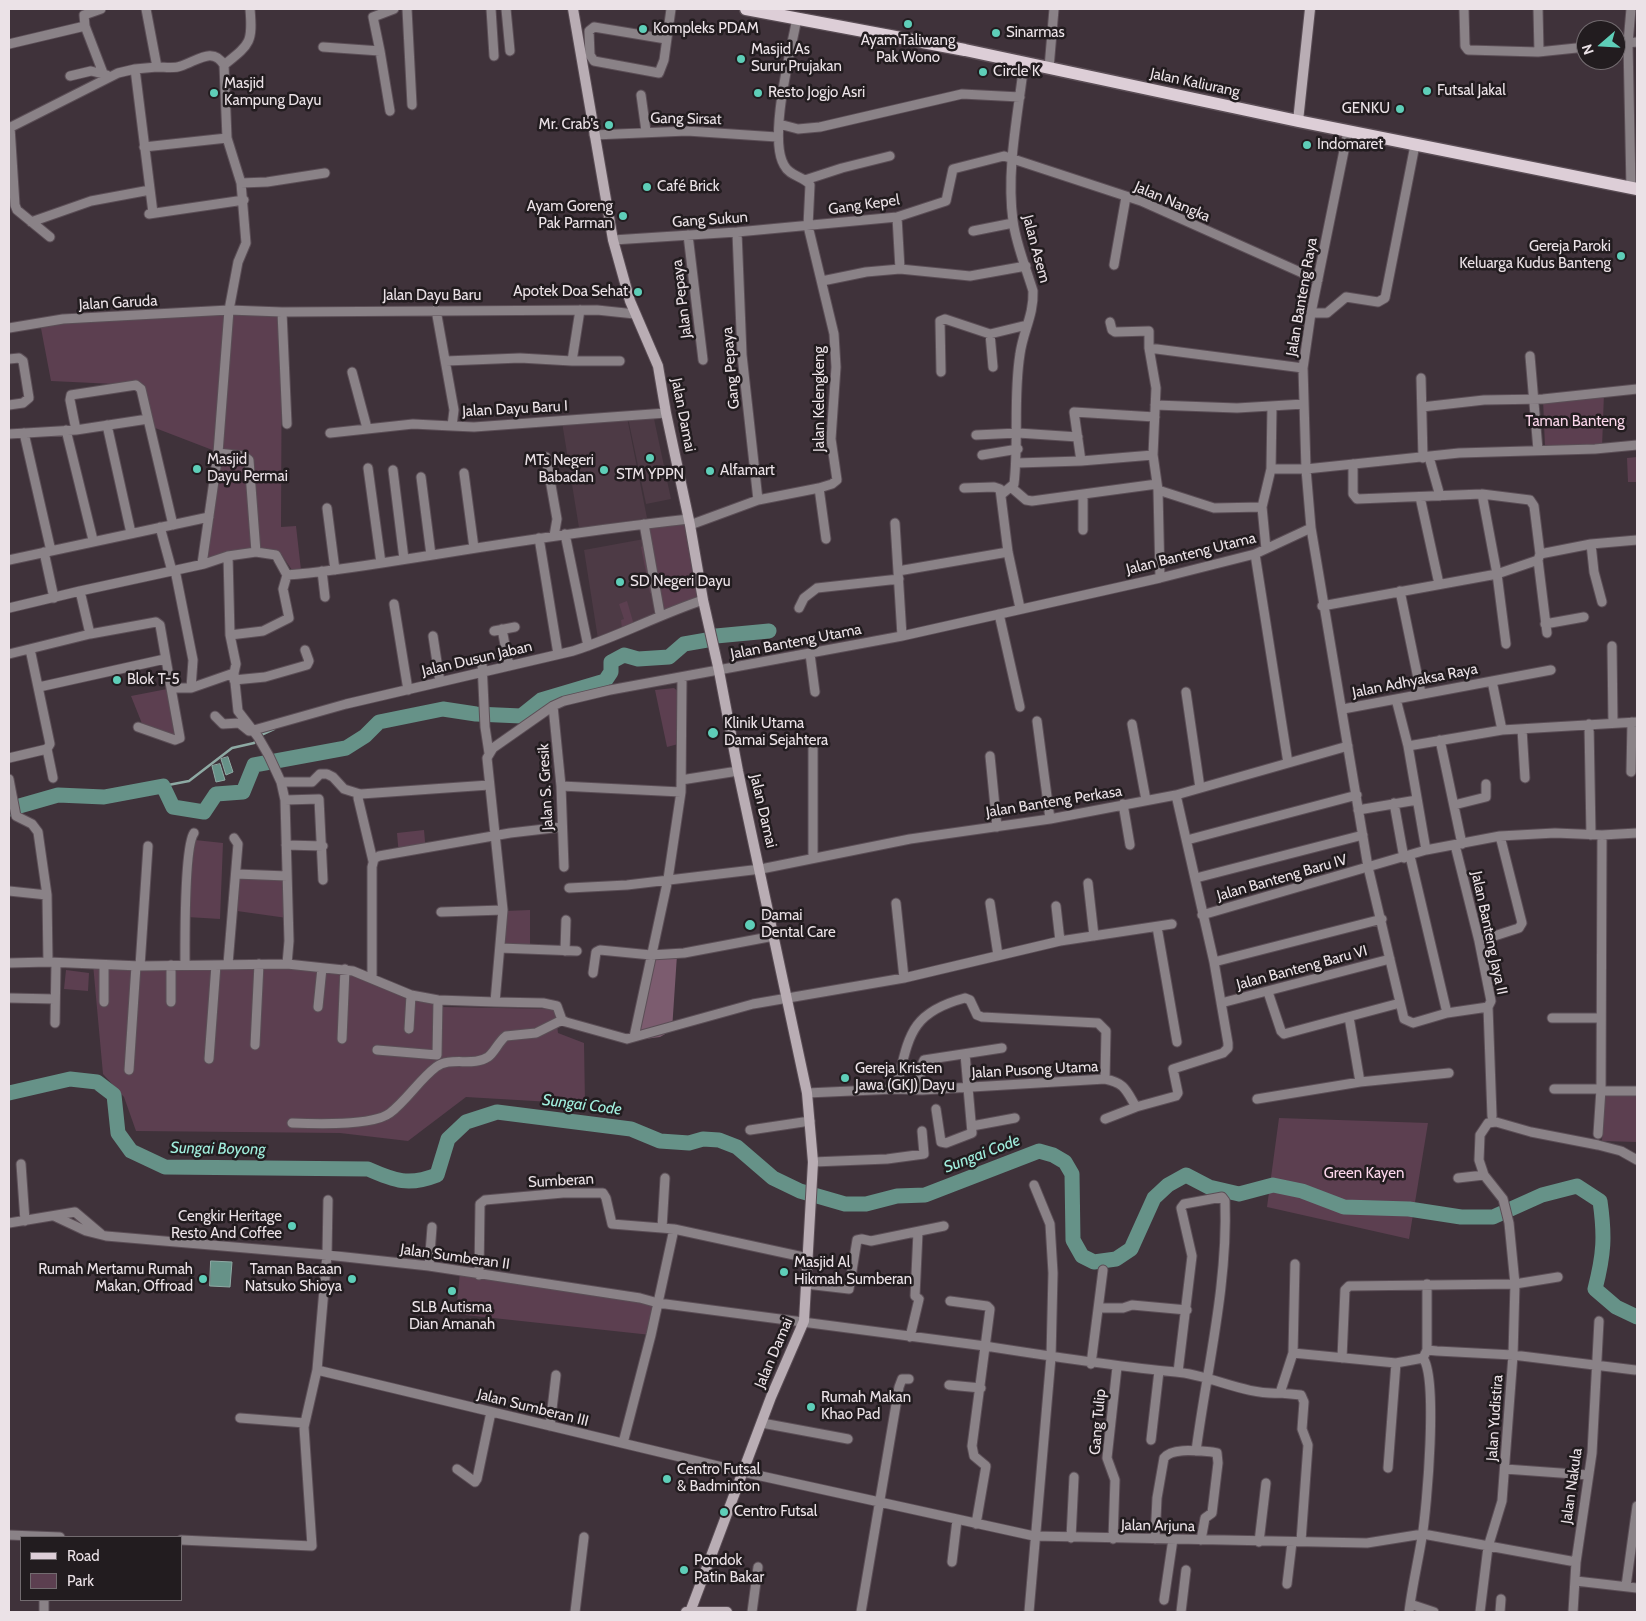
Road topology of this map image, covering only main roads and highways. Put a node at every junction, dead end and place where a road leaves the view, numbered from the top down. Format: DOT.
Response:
graph roads {
  1 [pos="573,9"];
  2 [pos="746,9"];
  3 [pos="1310,9"];
  4 [pos="1298,122"];
  5 [pos="1634,188"];
  6 [pos="688,1612"];
  7 [pos="727,1612"];
  1 -- 6 [label="main road, Jalan Damai"];
  2 -- 4 [label="main road, Jalan Kaliurang"];
  3 -- 4 [label="main road"];
  4 -- 5 [label="main road, Jalan Kaliurang"];
  6 -- 7 [label="main road"];
}
